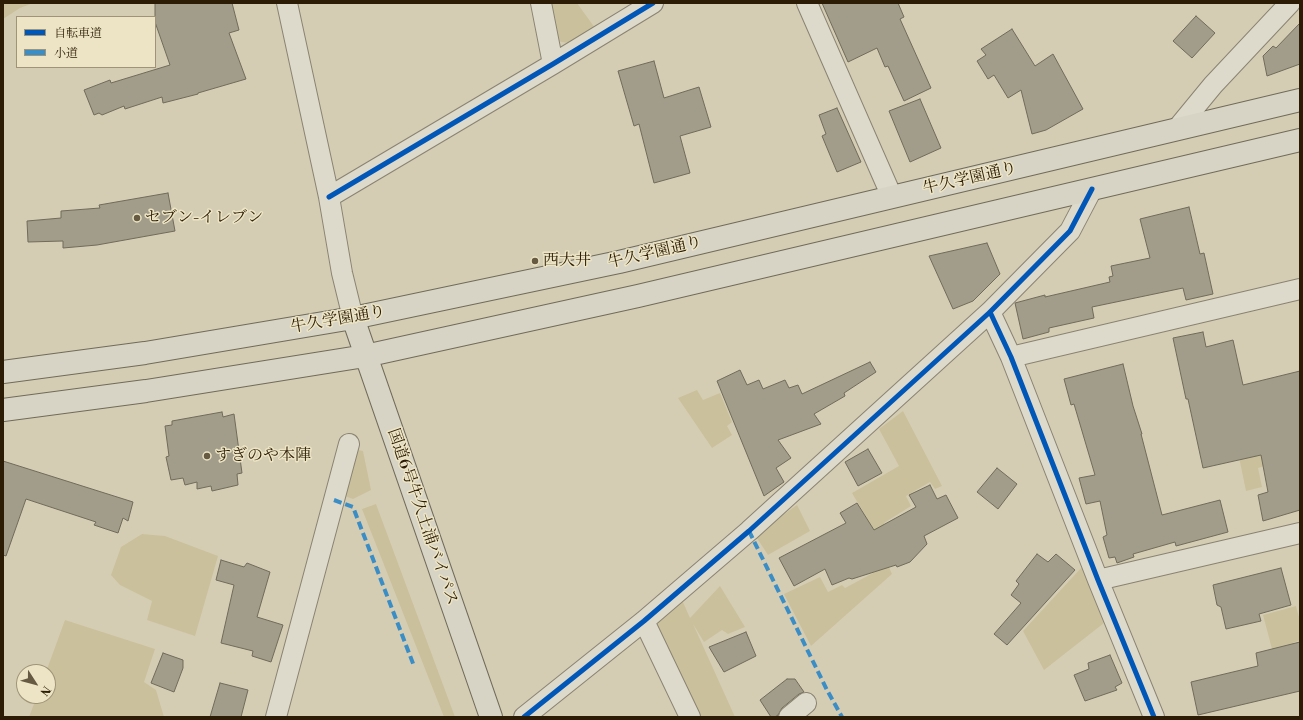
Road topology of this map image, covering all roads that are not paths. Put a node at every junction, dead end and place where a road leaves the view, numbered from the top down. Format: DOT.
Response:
graph roads {
  1 [pos="287,3"];
  2 [pos="541,3"];
  3 [pos="653,3"];
  4 [pos="807,3"];
  5 [pos="1290,3"];
  6 [pos="554,64"];
  7 [pos="1300,100"];
  8 [pos="1176,130"];
  9 [pos="1300,140"];
  10 [pos="1092,189"];
  11 [pos="329,197"];
  12 [pos="892,197"];
  13 [pos="1300,289"];
  14 [pos="990,312"];
  15 [pos="353,318"];
  16 [pos="365,356"];
  17 [pos="1011,357"];
  18 [pos="3,372"];
  19 [pos="3,410"];
  20 [pos="349,444"];
  21 [pos="1300,533"];
  22 [pos="1098,580"];
  23 [pos="644,621"];
  24 [pos="806,703"];
  25 [pos="276,717"];
  26 [pos="491,717"];
  27 [pos="524,717"];
  28 [pos="690,717"];
  29 [pos="789,717"];
  30 [pos="1154,717"];
  1 -- 11 [label="street"];
  2 -- 6 [label="street"];
  3 -- 6 [label="street"];
  4 -- 12 [label="street"];
  5 -- 8 [label="street"];
  6 -- 11 [label="street"];
  7 -- 8 [label="highway, 牛久学園通り"];
  8 -- 12 [label="highway, 牛久学園通り"];
  9 -- 10 [label="highway"];
  10 -- 14 [label="street"];
  10 -- 16 [label="highway"];
  11 -- 15 [label="street"];
  12 -- 15 [label="highway, 牛久学園通り"];
  13 -- 17 [label="street"];
  14 -- 17 [label="street"];
  14 -- 23 [label="street"];
  15 -- 16 [label="highway, 国道6号牛久土浦バイパス"];
  15 -- 18 [label="highway, 牛久学園通り"];
  16 -- 19 [label="highway"];
  16 -- 26 [label="highway, 国道6号牛久土浦バイパス"];
  17 -- 22 [label="street"];
  20 -- 25 [label="street"];
  21 -- 22 [label="street"];
  22 -- 30 [label="street"];
  23 -- 27 [label="street"];
  23 -- 28 [label="street"];
  24 -- 29 [label="street"];
}
